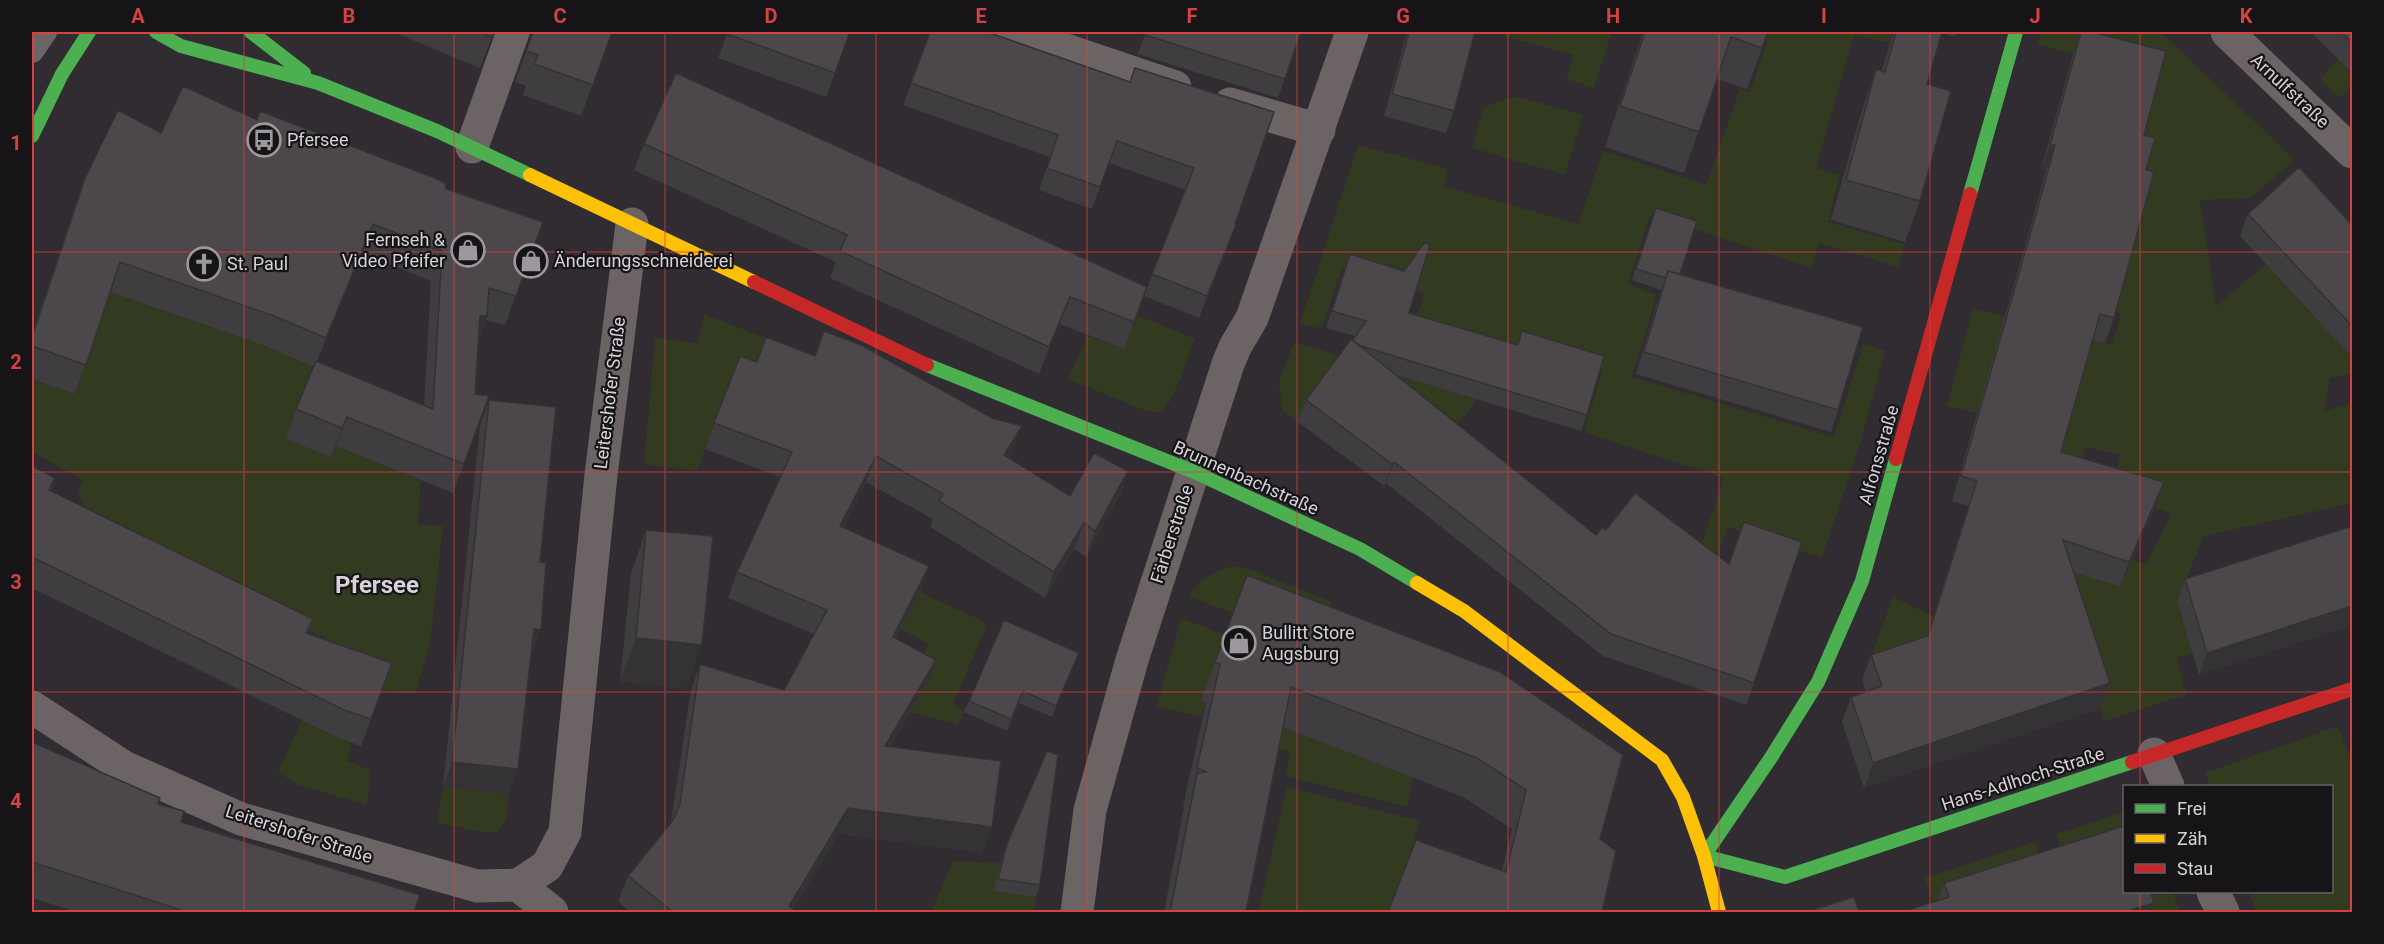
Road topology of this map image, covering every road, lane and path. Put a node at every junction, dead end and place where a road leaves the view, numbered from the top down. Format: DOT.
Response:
graph roads {
  1 [pos="45,32"];
  2 [pos="89,32"];
  3 [pos="156,32"];
  4 [pos="251,32"];
  5 [pos="513,32"];
  6 [pos="1012,32"];
  7 [pos="1352,32"];
  8 [pos="2016,32"];
  9 [pos="2227,32"];
  10 [pos="32,51"];
  11 [pos="318,83"];
  12 [pos="1319,130"];
  13 [pos="32,136"];
  14 [pos="472,147"];
  15 [pos="2352,152"];
  16 [pos="632,224"];
  17 [pos="1192,471"];
  18 [pos="2352,689"];
  19 [pos="32,707"];
  20 [pos="2154,754"];
  21 [pos="2168,785"];
  22 [pos="1704,856"];
  23 [pos="518,885"];
  24 [pos="2215,893"];
  25 [pos="552,912"];
  26 [pos="1077,912"];
  27 [pos="1719,912"];
  28 [pos="2223,912"];
  1 -- 10 [label="lane"];
  2 -- 13 [label="street"];
  3 -- 11 [label="street"];
  4 -- 11 [label="street"];
  5 -- 14 [label="street"];
  6 -- 12 [label="street"];
  7 -- 12 [label="street, Färberstraße"];
  8 -- 22 [label="street, Alfonsstraße"];
  9 -- 15 [label="street, Arnulfstraße"];
  11 -- 14 [label="street"];
  12 -- 17 [label="street, Färberstraße"];
  14 -- 16 [label="street"];
  16 -- 17 [label="street, Brunnenbachstraße"];
  16 -- 23 [label="street, Leitershofer Straße"];
  17 -- 22 [label="street, Brunnenbachstraße"];
  17 -- 26 [label="street, Färberstraße"];
  18 -- 20 [label="street, Hans-Adlhoch-Straße"];
  19 -- 23 [label="street, Leitershofer Straße"];
  20 -- 21 [label="street"];
  20 -- 22 [label="street, Hans-Adlhoch-Straße"];
  22 -- 27 [label="street, Brunnenbachstraße"];
  23 -- 25 [label="street"];
  24 -- 28 [label="street"];
}
